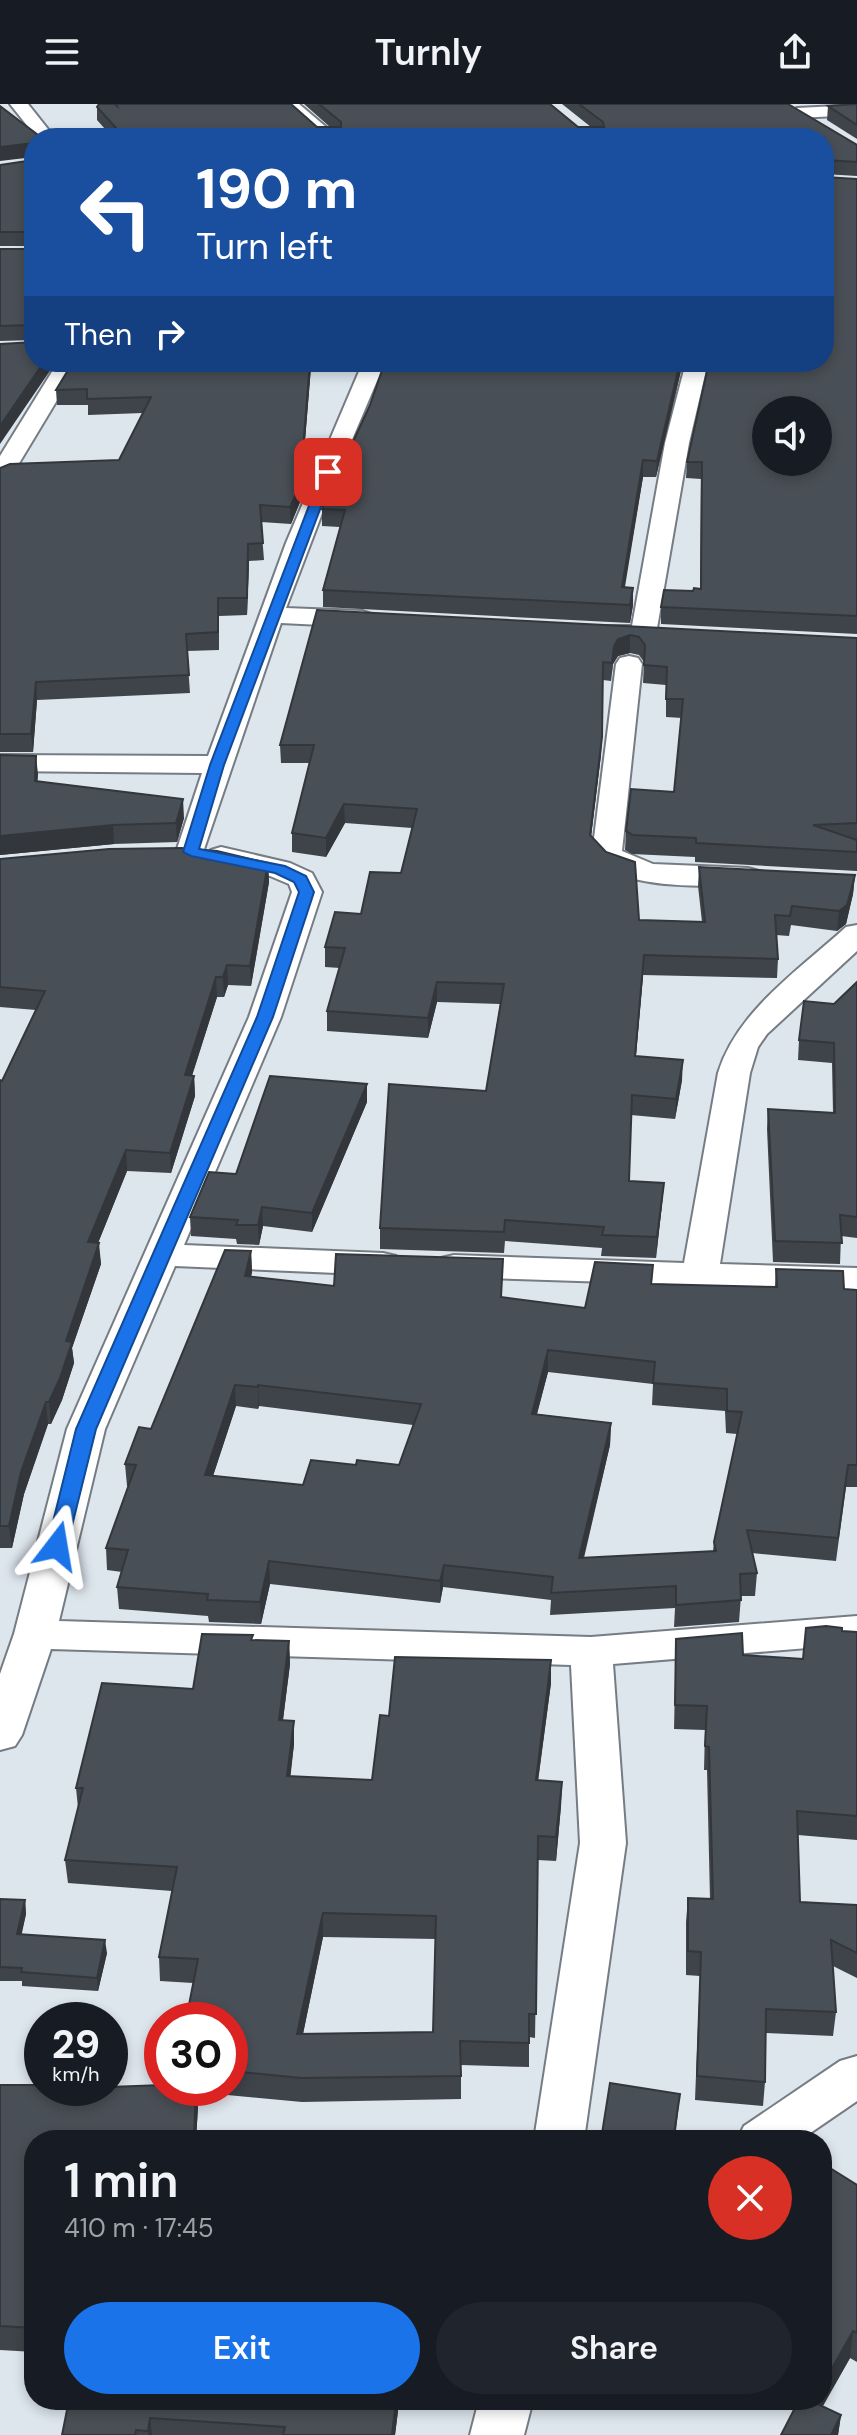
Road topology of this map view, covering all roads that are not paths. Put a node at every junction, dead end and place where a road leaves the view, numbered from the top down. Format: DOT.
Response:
graph roads {
  1 [pos="19,104"];
  2 [pos="288,104"];
  3 [pos="791,108"];
  4 [pos="857,110"];
  5 [pos="38,128"];
  6 [pos="318,128"];
  7 [pos="821,128"];
  8 [pos="63,372"];
  9 [pos="369,372"];
  10 [pos="695,372"];
  11 [pos="1,470"];
  12 [pos="272,615"];
  13 [pos="380,620"];
  14 [pos="581,631"];
  15 [pos="643,634"];
  16 [pos="674,636"];
  17 [pos="629,664"];
  18 [pos="0,763"];
  19 [pos="217,765"];
  20 [pos="778,878"];
  21 [pos="857,934"];
  22 [pos="161,1255"];
  23 [pos="700,1275"];
  24 [pos="857,1279"];
  25 [pos="857,1630"];
  26 [pos="35,1634"];
  27 [pos="591,1651"];
  28 [pos="0,1735"];
  29 [pos="857,2075"];
  30 [pos="560,2130"];
  31 [pos="777,2130"];
  32 [pos="503,2410"];
  33 [pos="497,2435"];
  1 -- 5 [label="street"];
  2 -- 6 [label="street"];
  3 -- 4 [label="street"];
  3 -- 7 [label="street"];
  8 -- 11 [label="street"];
  9 -- 12 [label="street"];
  10 -- 15 [label="street"];
  12 -- 13 [label="street"];
  12 -- 19 [label="street"];
  14 -- 15 [label="street"];
  15 -- 16 [label="street"];
  17 -- 20 [label="street"];
  18 -- 19 [label="street"];
  19 -- 22 [label="street"];
  21 -- 23 [label="street"];
  22 -- 23 [label="street"];
  22 -- 26 [label="street"];
  23 -- 24 [label="street"];
  25 -- 27 [label="street"];
  26 -- 27 [label="street"];
  26 -- 28 [label="street"];
  27 -- 30 [label="street"];
  29 -- 31 [label="street"];
  32 -- 33 [label="street"];
}
